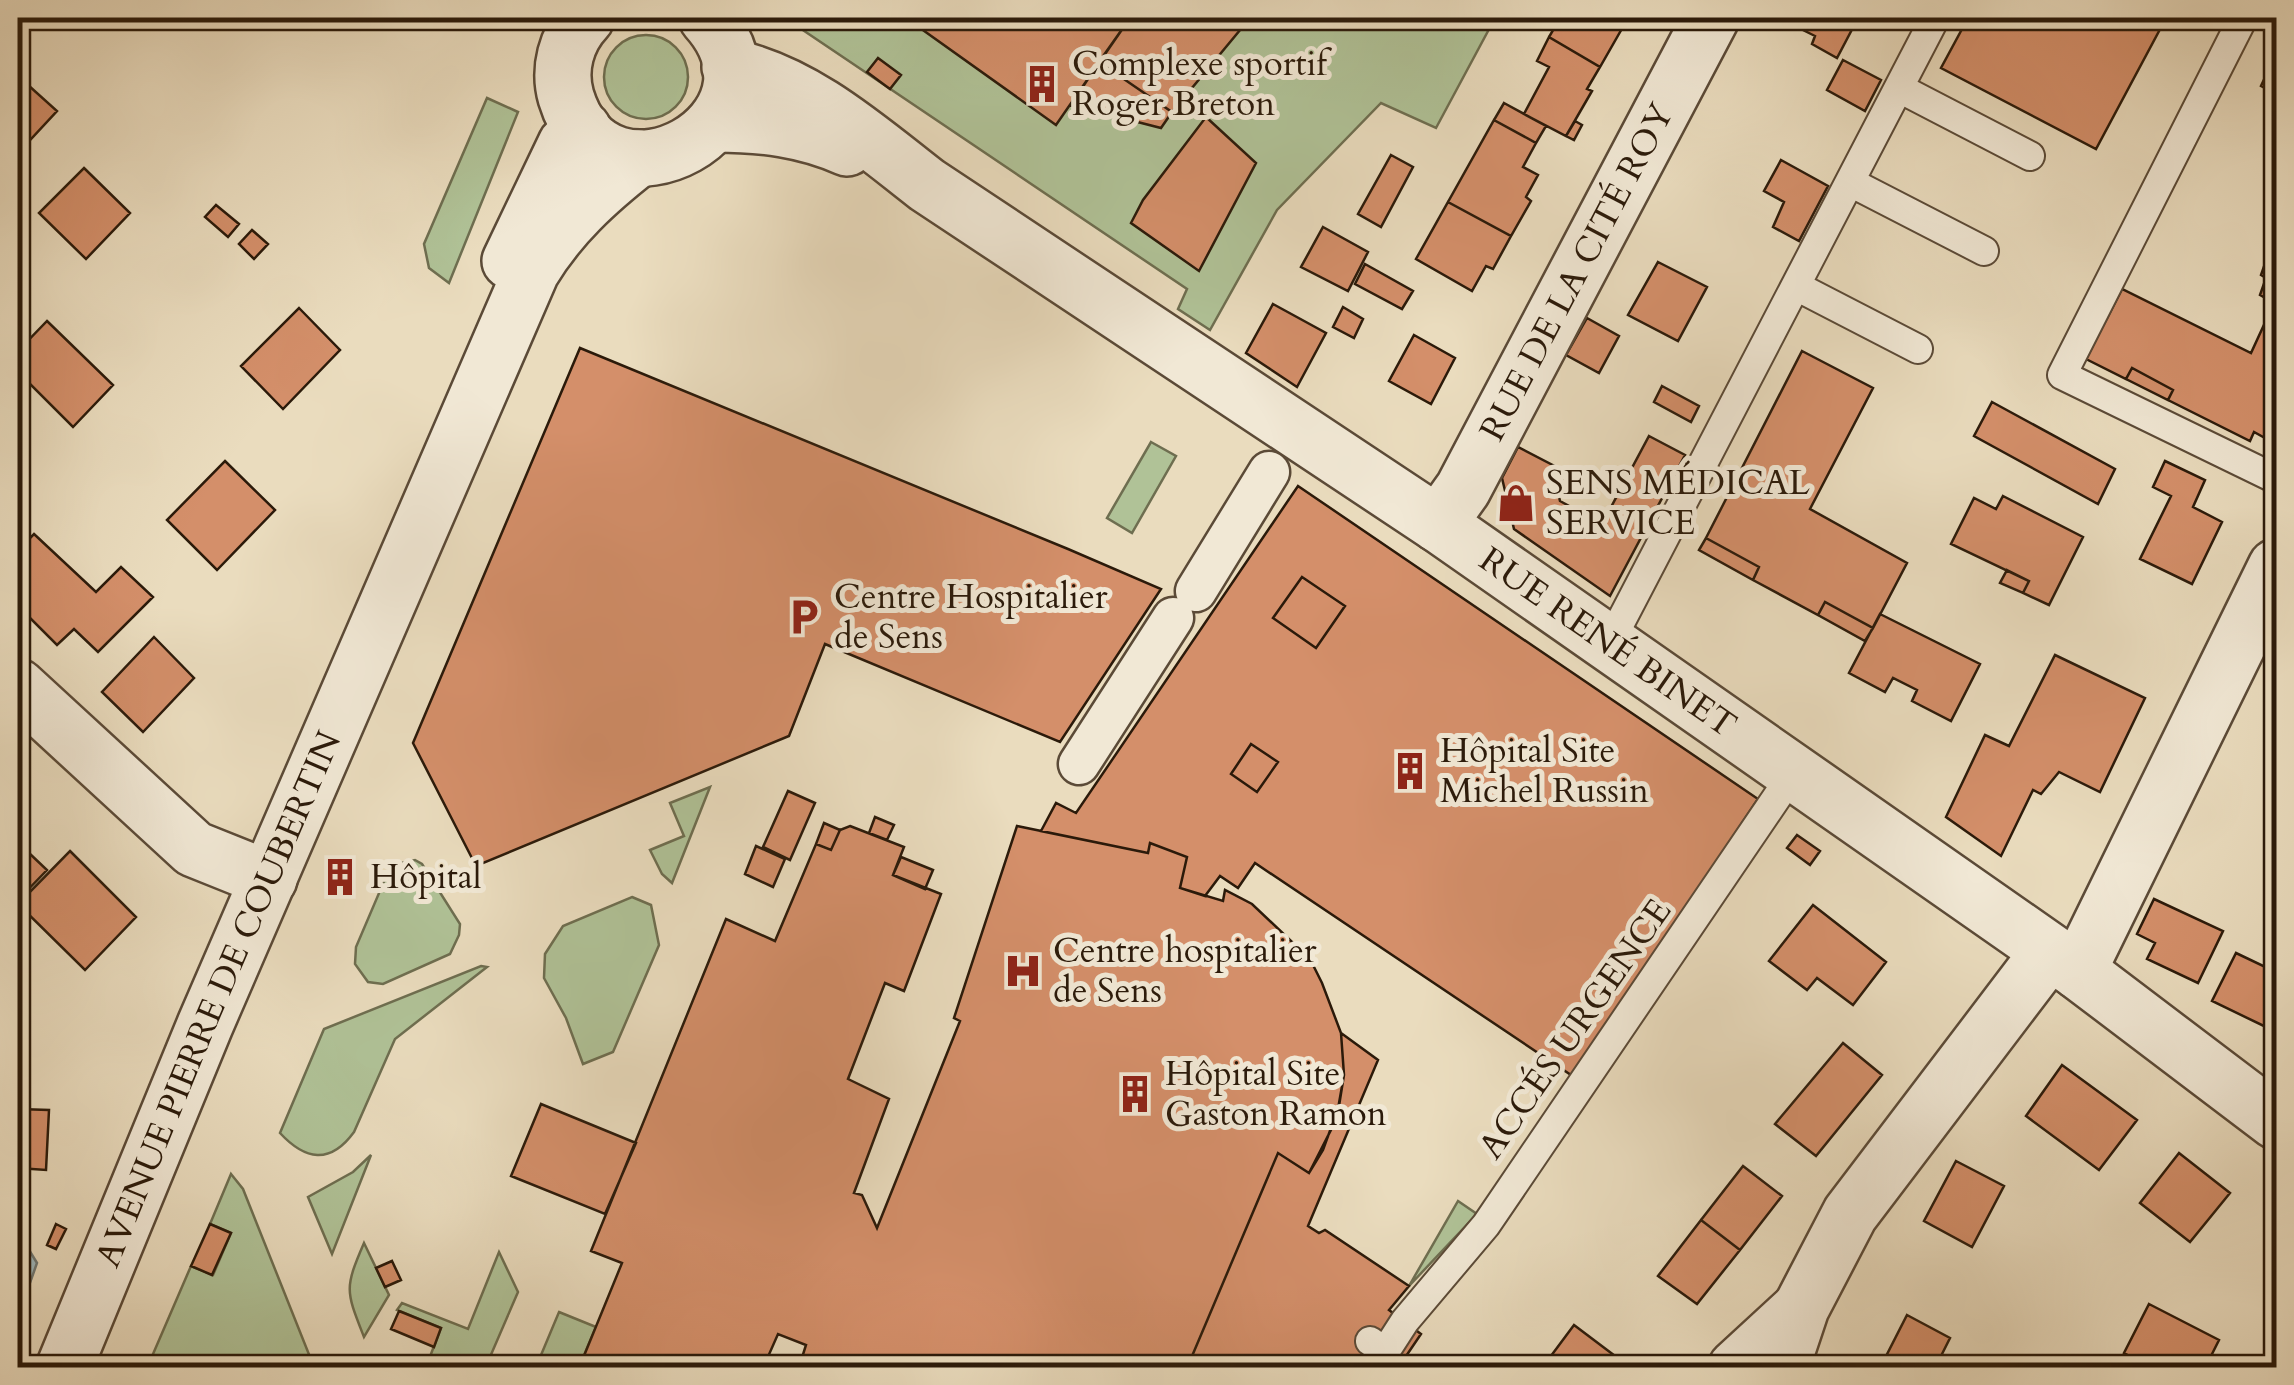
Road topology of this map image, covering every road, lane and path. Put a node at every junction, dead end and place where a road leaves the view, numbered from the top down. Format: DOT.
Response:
graph roads {
  1 [pos="707,18"];
  2 [pos="1711,18"];
  3 [pos="1935,18"];
  4 [pos="2243,18"];
  5 [pos="582,19"];
  6 [pos="730,67"];
  7 [pos="1899,88"];
  8 [pos="714,124"];
  9 [pos="583,129"];
  10 [pos="2030,156"];
  11 [pos="639,158"];
  12 [pos="1850,182"];
  13 [pos="927,185"];
  14 [pos="1984,251"];
  15 [pos="1796,286"];
  16 [pos="1918,349"];
  17 [pos="1269,472"];
  18 [pos="2276,480"];
  19 [pos="1438,524"];
  20 [pos="2276,567"];
  21 [pos="377,631"];
  22 [pos="1608,644"];
  23 [pos="18,686"];
  24 [pos="1079,764"];
  25 [pos="1794,772"];
  26 [pos="269,879"];
  27 [pos="2064,962"];
  28 [pos="2276,1122"];
  29 [pos="1802,1308"];
  30 [pos="1370,1341"];
  31 [pos="70,1352"];
  32 [pos="1736,1368"];
  33 [pos="1781,1368"];
  1 -- 6 [label="street"];
  2 -- 19 [label="street, RUE DE LA CITÉ ROY"];
  3 -- 7 [label="lane"];
  4 -- 18 [label="lane"];
  5 -- 9 [label="street"];
  6 -- 8 [label="street"];
  6 -- 13 [label="street, RUE RENÉ BINET"];
  7 -- 10 [label="lane"];
  7 -- 12 [label="lane"];
  8 -- 11 [label="street"];
  8 -- 13 [label="street, RUE RENÉ BINET"];
  9 -- 11 [label="street"];
  9 -- 21 [label="street, AVENUE PIERRE DE COUBERTIN"];
  11 -- 21 [label="street, AVENUE PIERRE DE COUBERTIN"];
  12 -- 14 [label="lane"];
  12 -- 15 [label="lane"];
  13 -- 19 [label="street, RUE RENÉ BINET"];
  15 -- 16 [label="lane"];
  15 -- 22 [label="lane"];
  17 -- 24 [label="street"];
  19 -- 22 [label="street, RUE RENÉ BINET"];
  20 -- 27 [label="street"];
  21 -- 26 [label="street, AVENUE PIERRE DE COUBERTIN"];
  22 -- 25 [label="street, RUE RENÉ BINET"];
  23 -- 26 [label="street"];
  25 -- 27 [label="street, RUE RENÉ BINET"];
  25 -- 30 [label="lane, ACCÉS URGENCE"];
  26 -- 31 [label="street, AVENUE PIERRE DE COUBERTIN"];
  27 -- 28 [label="street, RUE RENÉ BINET"];
  27 -- 29 [label="street"];
  29 -- 32 [label="street"];
  29 -- 33 [label="street"];
}
